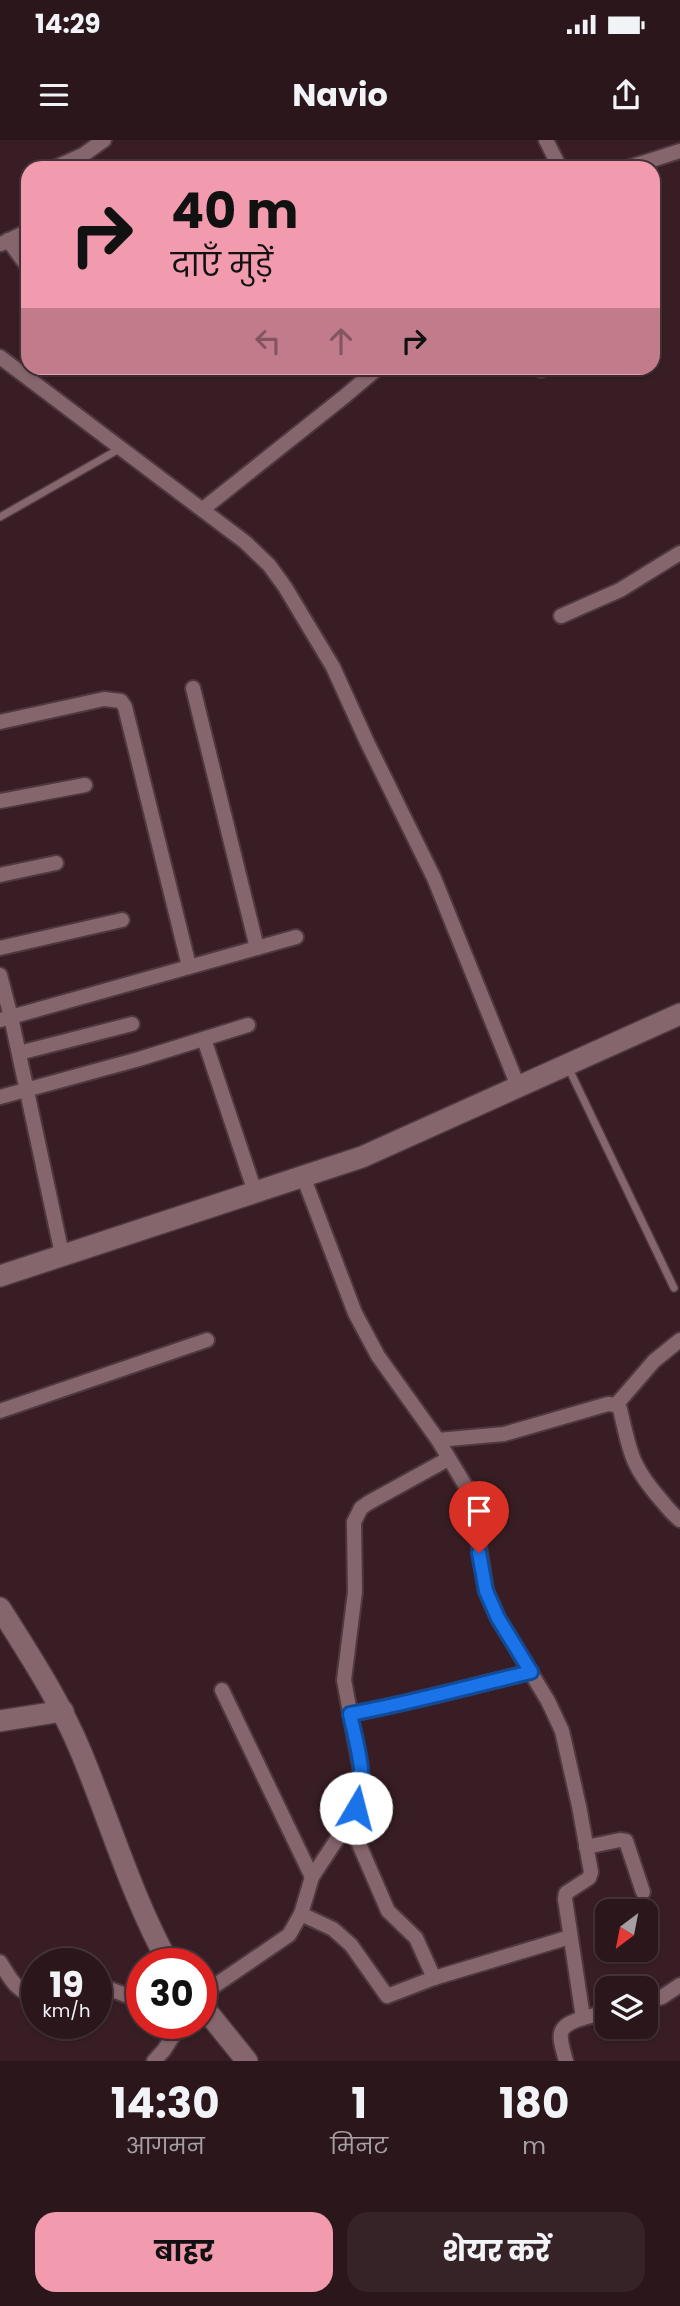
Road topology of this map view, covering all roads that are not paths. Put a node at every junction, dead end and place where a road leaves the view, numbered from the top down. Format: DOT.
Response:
graph roads {
  1 [pos="104,140"];
  2 [pos="546,140"];
  3 [pos="680,151"];
  4 [pos="70,161"];
  5 [pos="556,161"];
  6 [pos="649,161"];
  7 [pos="21,234"];
  8 [pos="4,242"];
  9 [pos="21,260"];
  10 [pos="0,357"];
  11 [pos="21,373"];
  12 [pos="24,375"];
  13 [pos="367,375"];
  14 [pos="121,448"];
  15 [pos="203,509"];
  16 [pos="0,517"];
  17 [pos="680,553"];
  18 [pos="561,615"];
  19 [pos="192,688"];
  20 [pos="0,722"];
  21 [pos="85,785"];
  22 [pos="0,801"];
  23 [pos="56,863"];
  24 [pos="0,874"];
  25 [pos="122,920"];
  26 [pos="296,937"];
  27 [pos="0,948"];
  28 [pos="257,948"];
  29 [pos="189,966"];
  30 [pos="0,975"];
  31 [pos="680,1014"];
  32 [pos="6,1019"];
  33 [pos="132,1024"];
  34 [pos="248,1025"];
  35 [pos="204,1039"];
  36 [pos="19,1053"];
  37 [pos="567,1064"];
  38 [pos="518,1086"];
  39 [pos="27,1090"];
  40 [pos="0,1097"];
  41 [pos="303,1176"];
  42 [pos="255,1192"];
  43 [pos="62,1254"];
  44 [pos="0,1276"];
  45 [pos="674,1287"];
  46 [pos="207,1340"];
  47 [pos="680,1340"];
  48 [pos="616,1405"];
  49 [pos="0,1411"];
  50 [pos="438,1440"];
  51 [pos="448,1459"];
  52 [pos="680,1520"];
  53 [pos="0,1608"];
  54 [pos="531,1672"];
  55 [pos="222,1690"];
  56 [pos="62,1711"];
  57 [pos="350,1714"];
  58 [pos="0,1721"];
  59 [pos="349,1821"];
  60 [pos="586,1847"];
  61 [pos="312,1877"];
  62 [pos="643,1892"];
  63 [pos="301,1914"];
  64 [pos="570,1937"];
  65 [pos="160,1948"];
  66 [pos="0,1962"];
  67 [pos="434,1978"];
  68 [pos="217,1984"];
  69 [pos="680,1985"];
  70 [pos="21,1991"];
  71 [pos="658,1998"];
  72 [pos="595,2015"];
  73 [pos="583,2018"];
  74 [pos="217,2024"];
  75 [pos="168,2039"];
  76 [pos="154,2061"];
  77 [pos="247,2061"];
  78 [pos="566,2061"];
  1 -- 4 [label="street"];
  2 -- 5 [label="street"];
  3 -- 6 [label="street"];
  7 -- 8 [label="street"];
  8 -- 9 [label="street"];
  10 -- 11 [label="street"];
  12 -- 14 [label="street"];
  13 -- 15 [label="street"];
  14 -- 15 [label="street"];
  14 -- 16 [label="lane"];
  15 -- 38 [label="street"];
  17 -- 18 [label="street"];
  19 -- 28 [label="street"];
  20 -- 29 [label="street"];
  21 -- 22 [label="street"];
  23 -- 24 [label="street"];
  25 -- 27 [label="street"];
  26 -- 28 [label="street"];
  28 -- 29 [label="street"];
  29 -- 32 [label="street"];
  30 -- 32 [label="street"];
  31 -- 37 [label="street"];
  32 -- 36 [label="street"];
  33 -- 36 [label="street"];
  34 -- 35 [label="street"];
  35 -- 39 [label="street"];
  35 -- 42 [label="street"];
  36 -- 39 [label="street"];
  37 -- 38 [label="street"];
  37 -- 45 [label="lane"];
  38 -- 41 [label="street"];
  39 -- 40 [label="street"];
  39 -- 43 [label="street"];
  41 -- 42 [label="street"];
  41 -- 50 [label="street"];
  42 -- 43 [label="street"];
  43 -- 44 [label="street"];
  46 -- 49 [label="street"];
  47 -- 48 [label="street"];
  48 -- 50 [label="street"];
  48 -- 52 [label="street"];
  50 -- 51 [label="street"];
  51 -- 54 [label="street"];
  51 -- 57 [label="street"];
  53 -- 56 [label="street"];
  54 -- 57 [label="street"];
  54 -- 60 [label="street"];
  55 -- 61 [label="street"];
  56 -- 58 [label="street"];
  56 -- 65 [label="street"];
  57 -- 59 [label="street"];
  59 -- 61 [label="street"];
  59 -- 67 [label="street"];
  60 -- 62 [label="street"];
  60 -- 64 [label="street"];
  61 -- 63 [label="street"];
  63 -- 67 [label="street"];
  63 -- 68 [label="street"];
  64 -- 67 [label="street"];
  64 -- 73 [label="street"];
  66 -- 70 [label="street"];
  69 -- 71 [label="street"];
  72 -- 73 [label="street"];
  73 -- 78 [label="street"];
  74 -- 77 [label="street"];
  75 -- 76 [label="street"];
}
